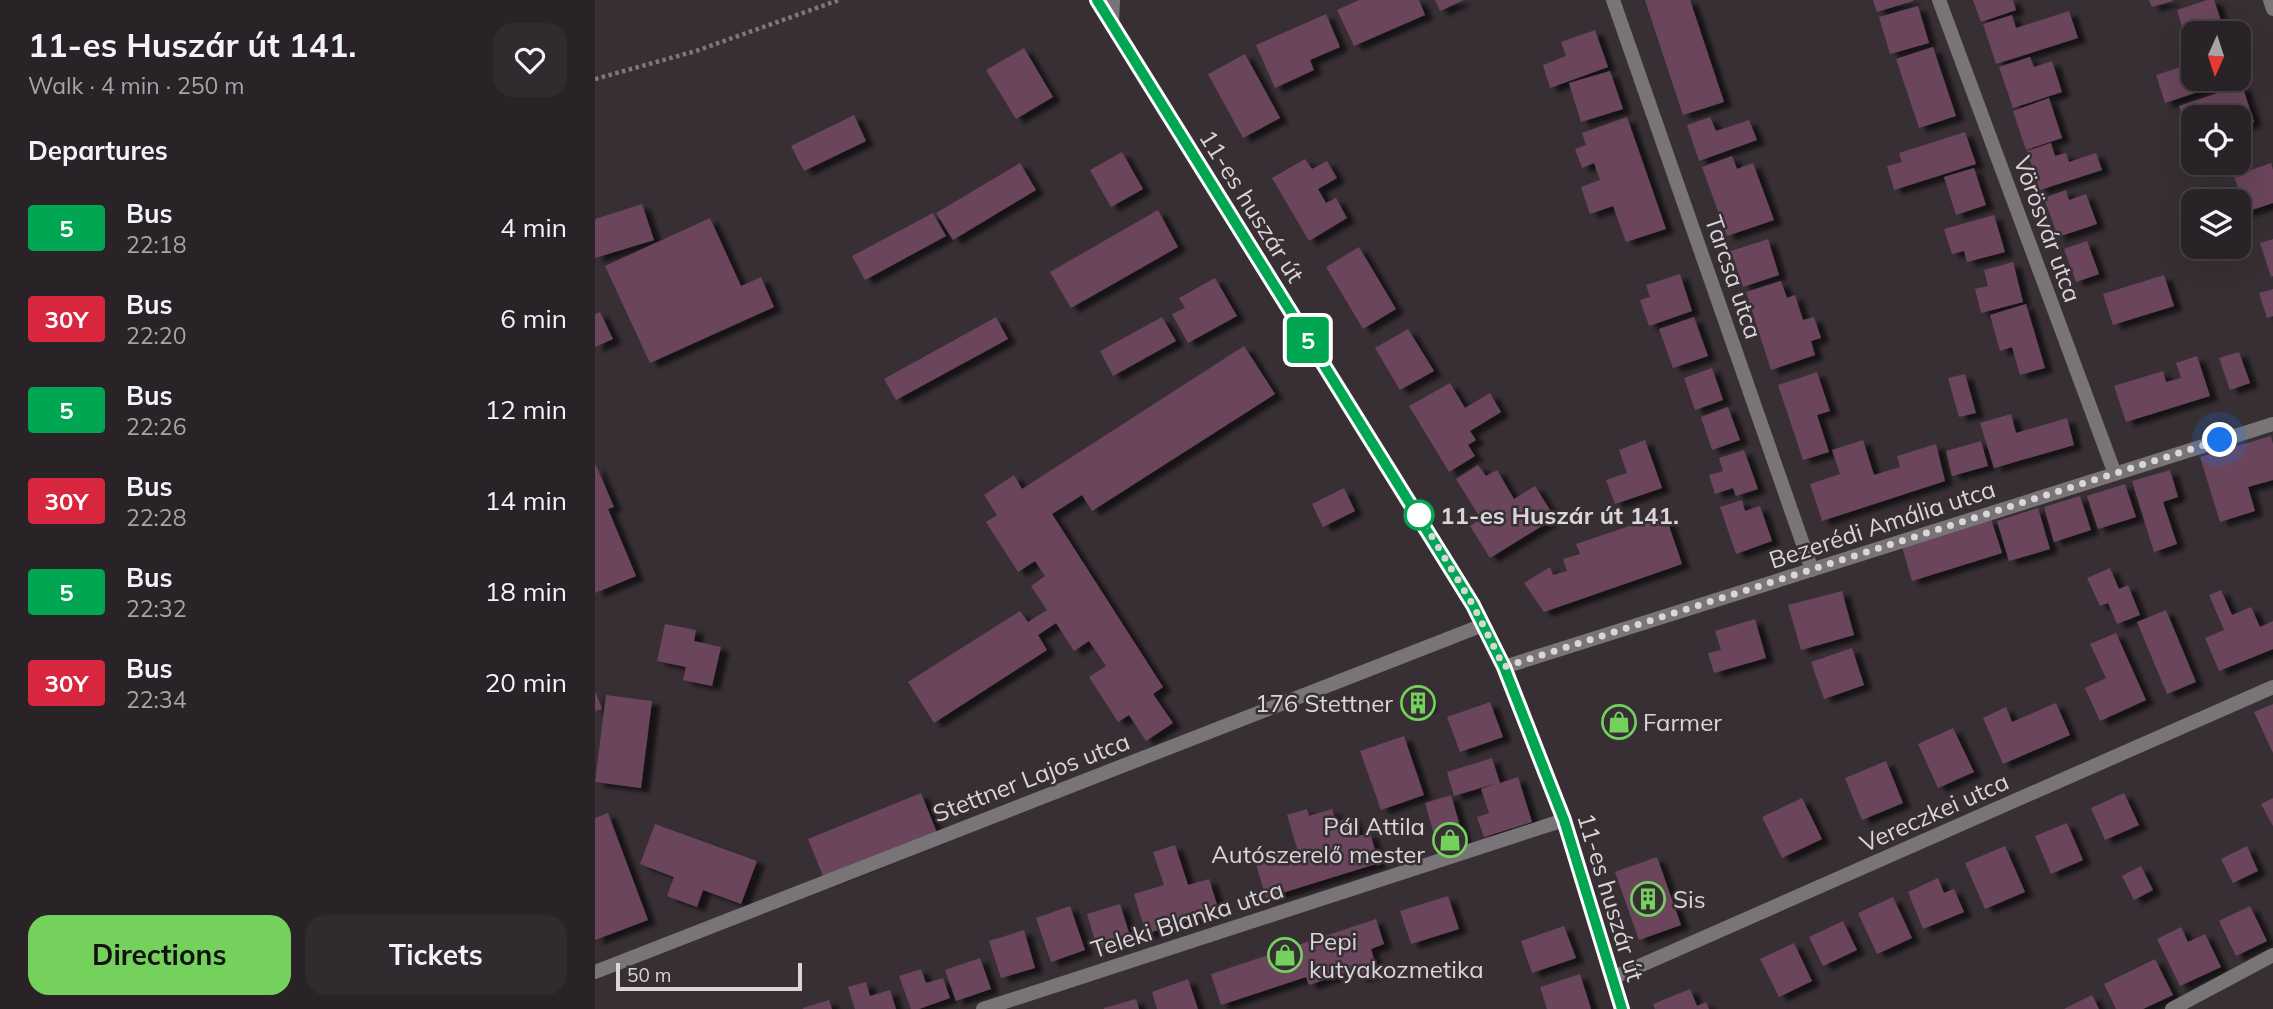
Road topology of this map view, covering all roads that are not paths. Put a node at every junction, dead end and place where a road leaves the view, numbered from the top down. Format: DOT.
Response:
graph roads {
  1 [pos="1097,0"];
  2 [pos="1112,0"];
  3 [pos="1613,0"];
  4 [pos="1939,0"];
  5 [pos="2270,0"];
  6 [pos="2273,9"];
  7 [pos="1112,26"];
  8 [pos="2273,424"];
  9 [pos="2115,474"];
  10 [pos="1811,570"];
  11 [pos="1483,625"];
  12 [pos="1504,667"];
  13 [pos="2273,687"];
  14 [pos="1564,820"];
  15 [pos="2273,955"];
  16 [pos="595,972"];
  17 [pos="1612,978"];
  18 [pos="983,1009"];
  19 [pos="1622,1009"];
  20 [pos="2172,1009"];
  1 -- 7 [label="main road, 11-es huszár út"];
  2 -- 7 [label="street"];
  3 -- 10 [label="street, Tarcsa utca"];
  4 -- 9 [label="street, Vörösvár utca"];
  5 -- 6 [label="street"];
  7 -- 11 [label="main road, 11-es huszár út"];
  8 -- 9 [label="street, Bezerédi Amália utca"];
  9 -- 10 [label="street, Bezerédi Amália utca"];
  10 -- 12 [label="street, Bezerédi Amália utca"];
  11 -- 12 [label="main road, 11-es huszár út"];
  11 -- 16 [label="street, Stettner Lajos utca"];
  12 -- 14 [label="main road, 11-es huszár út"];
  13 -- 17 [label="street, Vereczkei utca"];
  14 -- 17 [label="main road, 11-es huszár út"];
  14 -- 18 [label="street, Teleki Blanka utca"];
  15 -- 20 [label="street"];
  17 -- 19 [label="main road, 11-es huszár út"];
}
